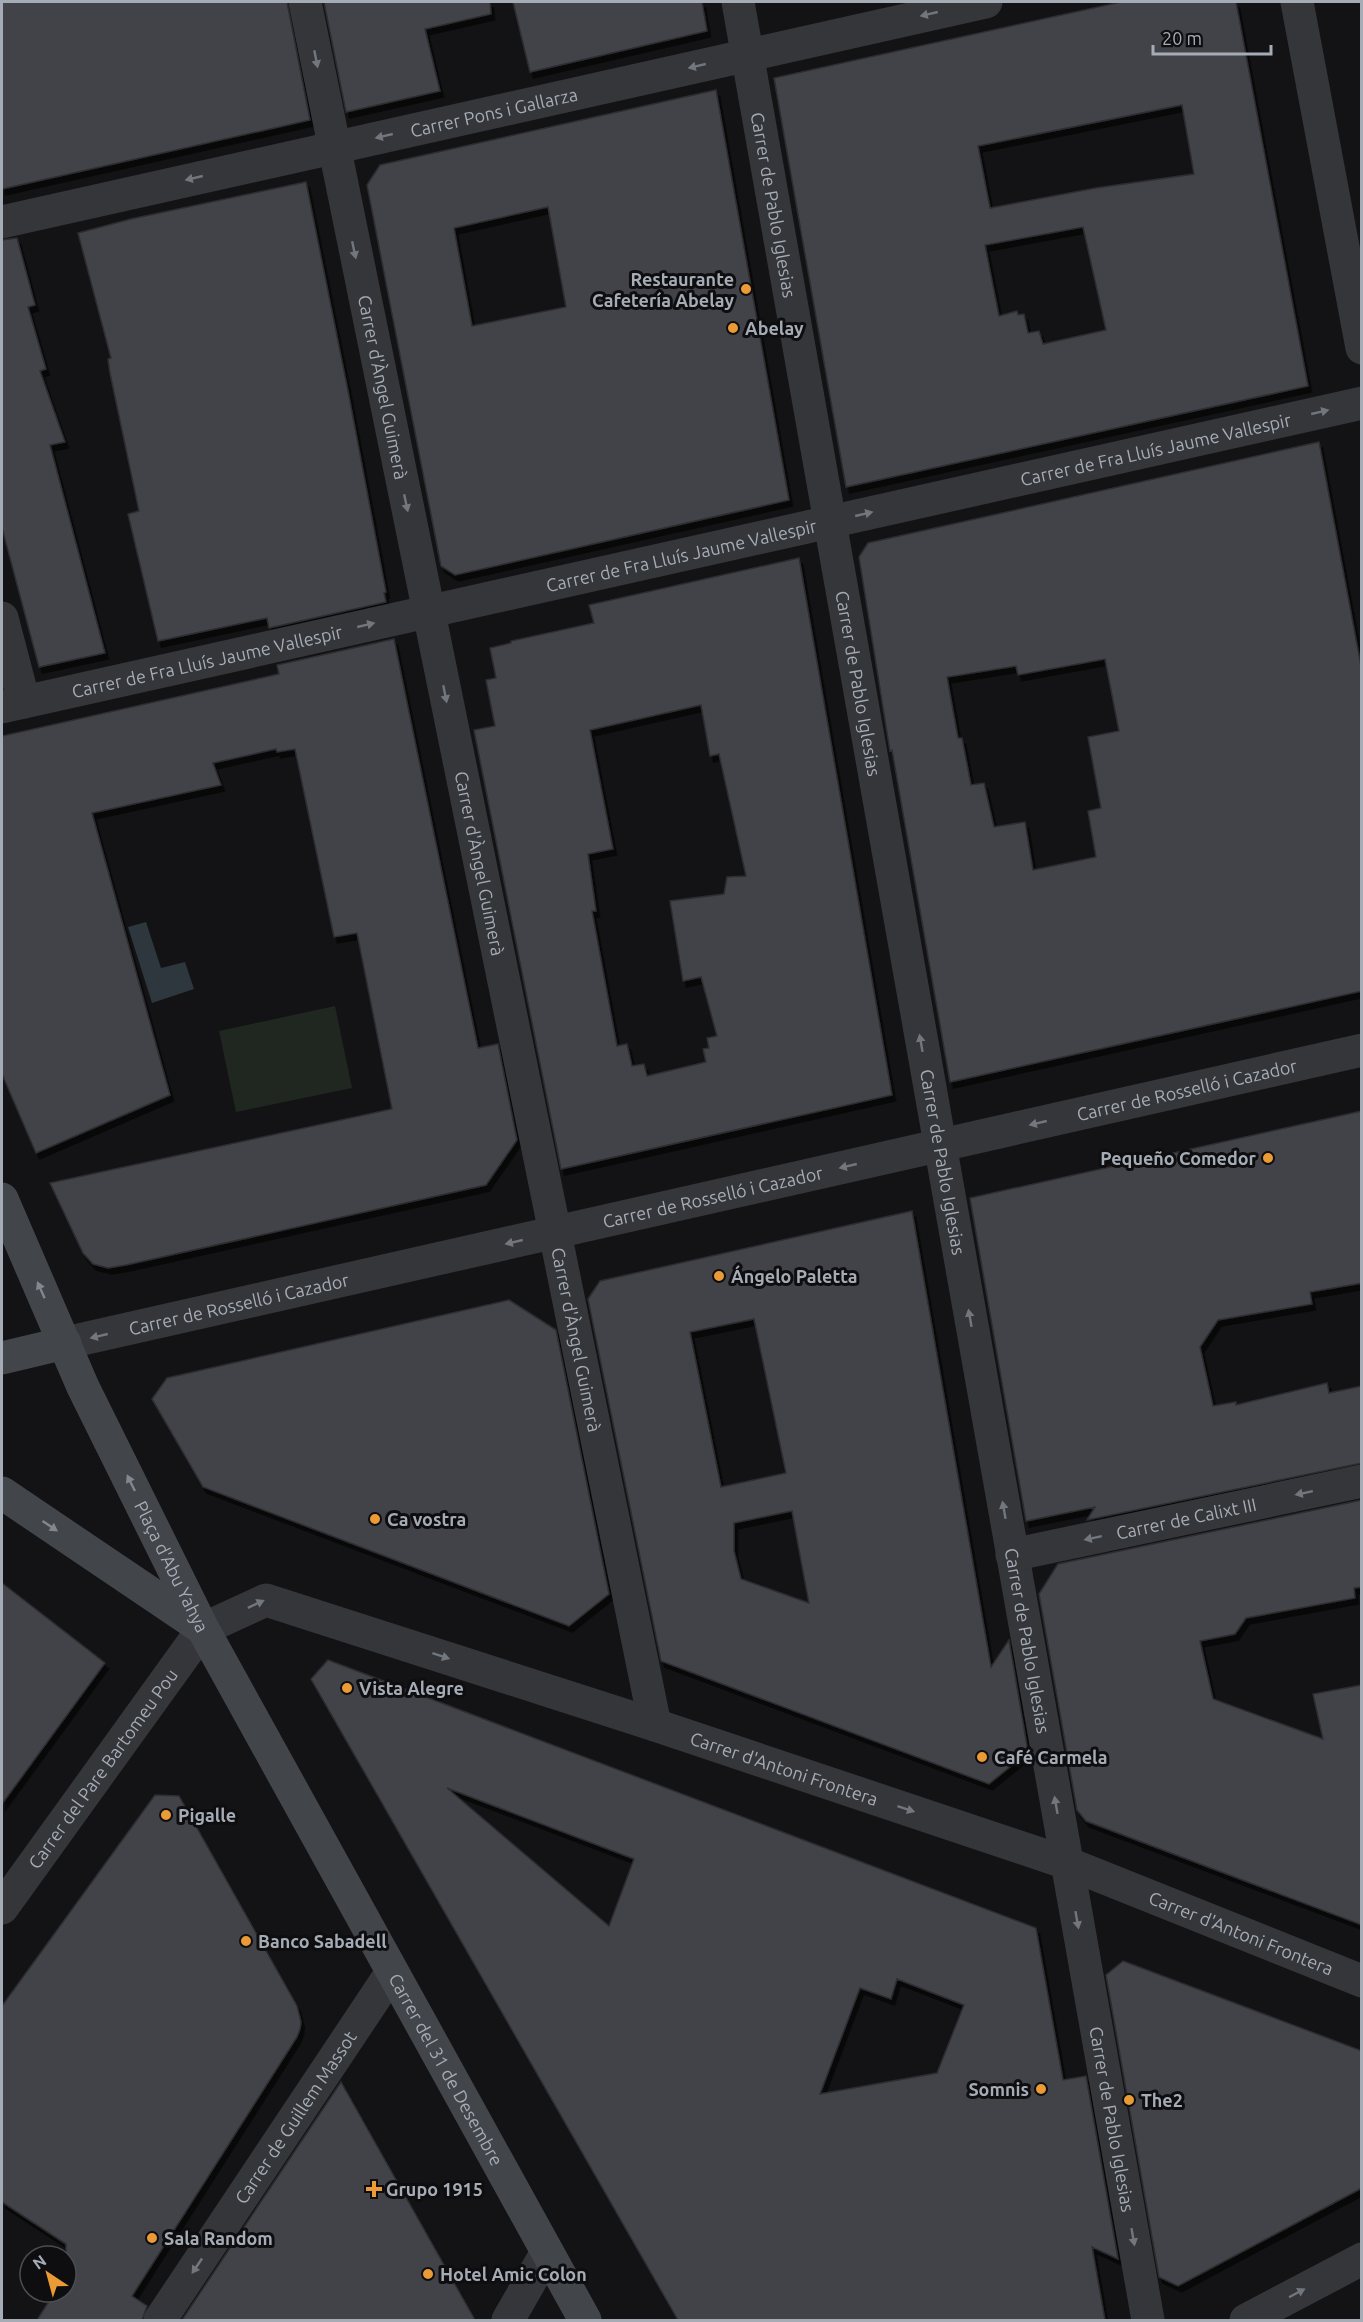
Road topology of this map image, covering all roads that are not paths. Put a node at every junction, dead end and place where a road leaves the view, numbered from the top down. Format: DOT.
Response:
graph roads {
  1 [pos="305,2"];
  2 [pos="738,2"];
  3 [pos="986,2"];
  4 [pos="1297,2"];
  5 [pos="747,55"];
  6 [pos="333,147"];
  7 [pos="2,222"];
  8 [pos="1362,348"];
  9 [pos="1362,403"];
  10 [pos="830,522"];
  11 [pos="428,611"];
  12 [pos="2,618"];
  13 [pos="13,704"];
  14 [pos="1362,1050"];
  15 [pos="939,1145"];
  16 [pos="2,1199"];
  17 [pos="554,1233"];
  18 [pos="65,1343"];
  19 [pos="2,1358"];
  20 [pos="1362,1482"];
  21 [pos="2,1493"];
  22 [pos="1012,1555"];
  23 [pos="203,1629"];
  24 [pos="655,1725"];
  25 [pos="1067,1863"];
  26 [pos="2,1908"];
  27 [pos="392,1972"];
  28 [pos="1362,1981"];
  29 [pos="547,2252"];
  30 [pos="1362,2259"];
  31 [pos="160,2320"];
  32 [pos="508,2320"];
  33 [pos="585,2320"];
  34 [pos="1148,2320"];
  35 [pos="1246,2320"];
  1 -- 6 [label="street, Carrer d'Àngel Guimerà, one-way"];
  2 -- 5 [label="street, Carrer de Pablo Iglesias"];
  3 -- 5 [label="street, Carrer Pons i Gallarza, one-way"];
  4 -- 8 [label="street"];
  5 -- 6 [label="street, Carrer Pons i Gallarza, one-way"];
  5 -- 10 [label="street, Carrer de Pablo Iglesias"];
  6 -- 7 [label="street, Carrer Pons i Gallarza, one-way"];
  6 -- 11 [label="street, Carrer d'Àngel Guimerà, one-way"];
  10 -- 9 [label="street, Carrer de Fra Lluís Jaume Vallespir, one-way"];
  10 -- 11 [label="street, Carrer de Fra Lluís Jaume Vallespir"];
  15 -- 10 [label="street, Carrer de Pablo Iglesias, one-way"];
  13 -- 11 [label="street, Carrer de Fra Lluís Jaume Vallespir, one-way"];
  11 -- 17 [label="street, Carrer d'Àngel Guimerà, one-way"];
  12 -- 13 [label="street"];
  14 -- 15 [label="street, Carrer de Rosselló i Cazador, one-way"];
  15 -- 17 [label="street, Carrer de Rosselló i Cazador, one-way"];
  22 -- 15 [label="street, Carrer de Pablo Iglesias, one-way"];
  18 -- 16 [label="main road, Plaça d'Abu Yahya, one-way"];
  17 -- 18 [label="street, Carrer de Rosselló i Cazador, one-way"];
  17 -- 24 [label="street, Carrer d'Àngel Guimerà"];
  18 -- 19 [label="main road"];
  23 -- 18 [label="main road, Plaça d'Abu Yahya, one-way"];
  20 -- 22 [label="street, Carrer de Calixt III, one-way"];
  21 -- 23 [label="main road, Plaça d'Abu Yahya, one-way"];
  25 -- 22 [label="street, Carrer de Pablo Iglesias, one-way"];
  23 -- 24 [label="street, Carrer d'Antoni Frontera, one-way"];
  23 -- 26 [label="street, Carrer del Pare Bartomeu Pou"];
  23 -- 27 [label="main road, Carrer del 31 de Desembre"];
  24 -- 25 [label="street, Carrer d'Antoni Frontera, one-way"];
  25 -- 28 [label="street, Carrer d'Antoni Frontera"];
  25 -- 34 [label="street, Carrer de Pablo Iglesias, one-way"];
  27 -- 29 [label="main road, Carrer del 31 de Desembre"];
  27 -- 31 [label="street, Carrer de Guillem Massot, one-way"];
  29 -- 32 [label="street"];
  29 -- 33 [label="main road, Carrer del 31 de Desembre"];
  35 -- 30 [label="street, one-way"];
}
